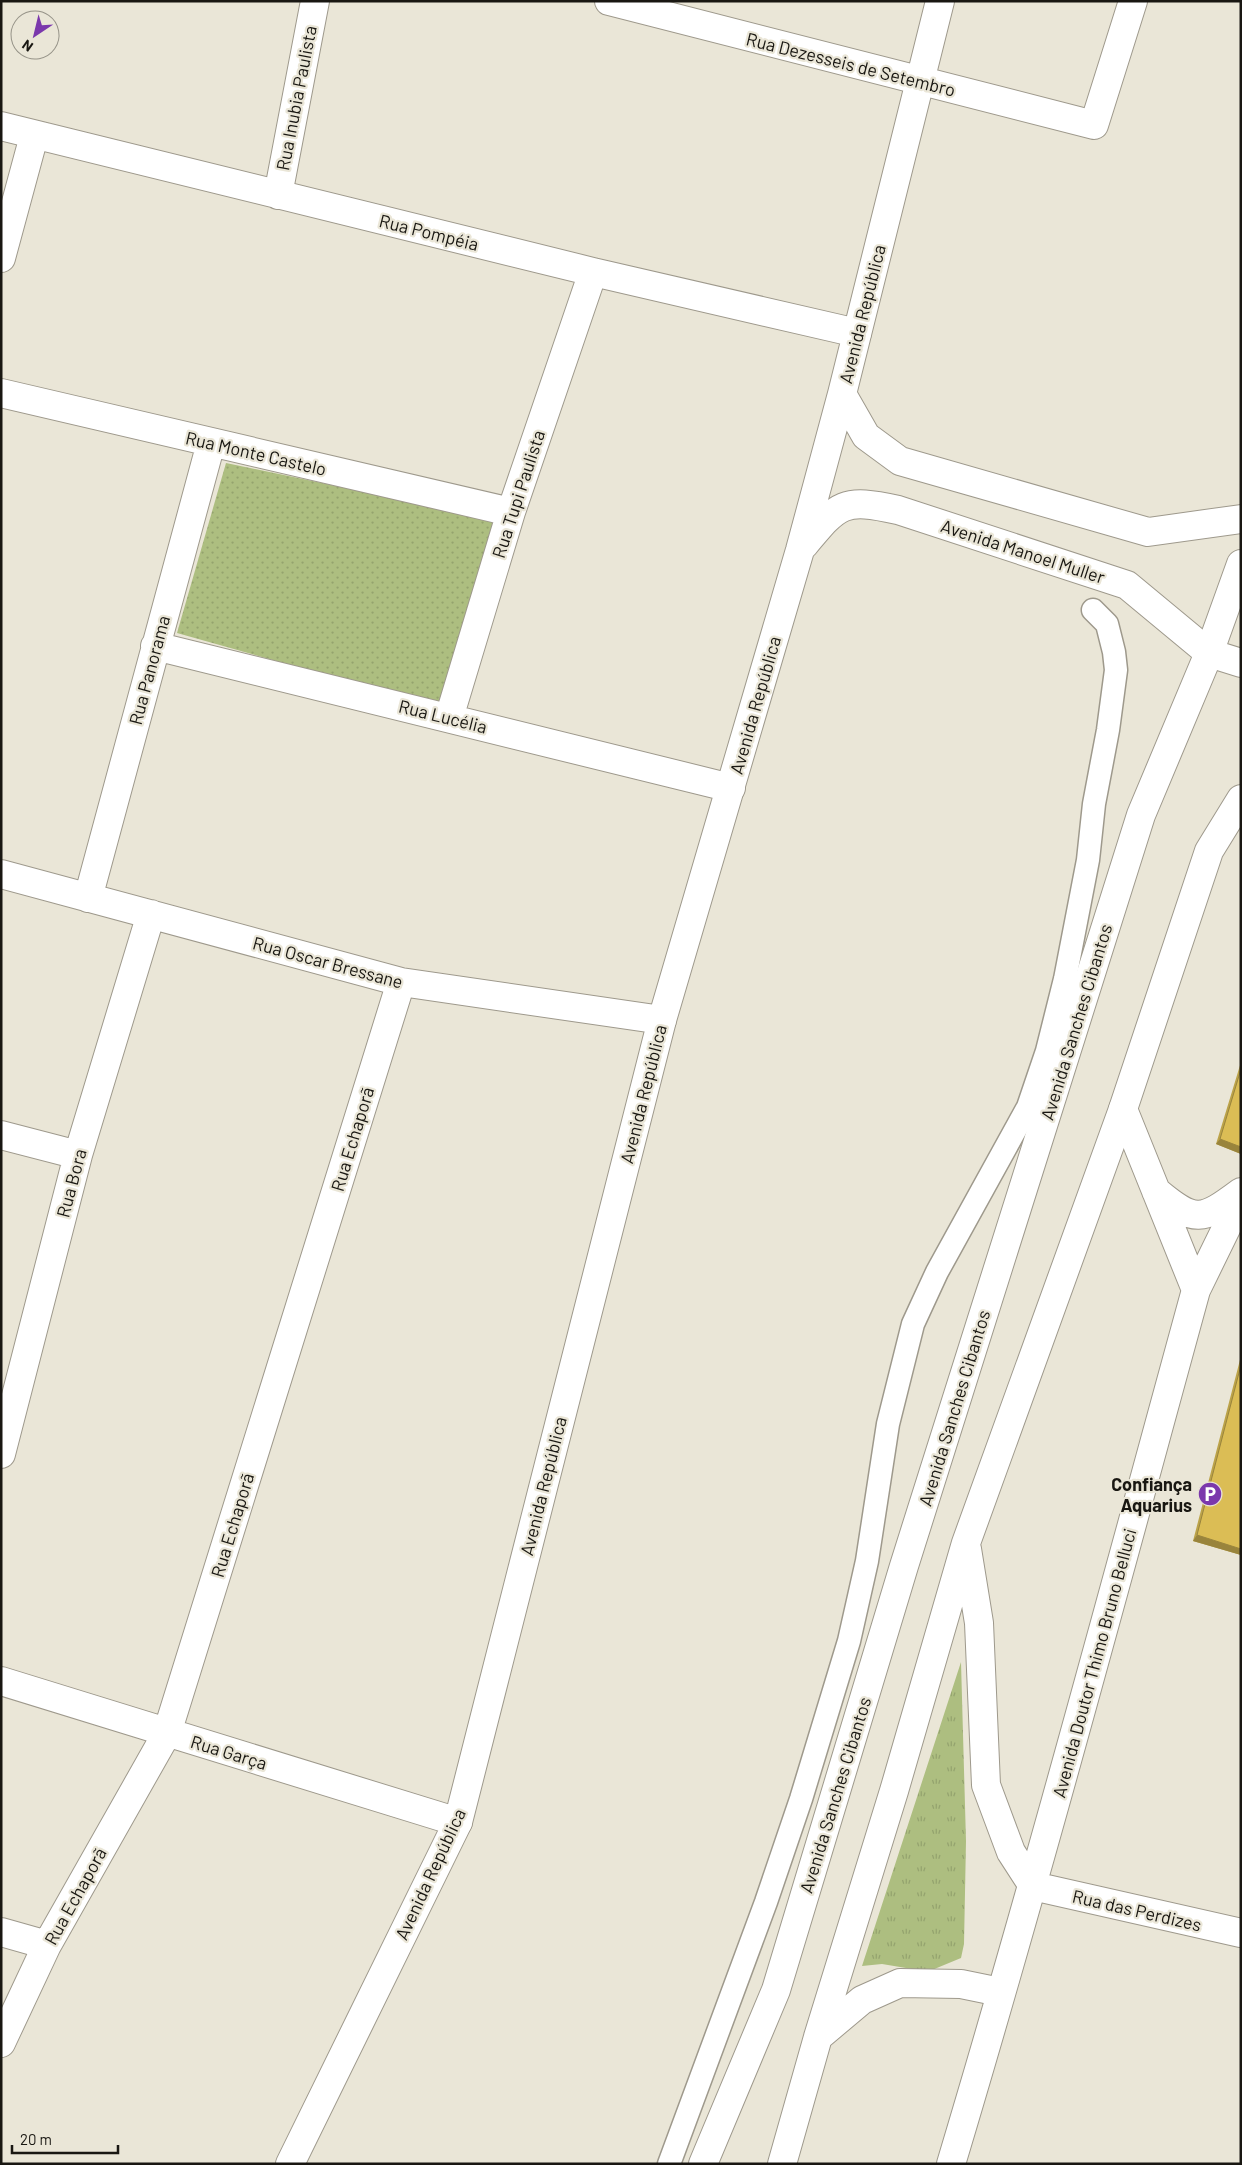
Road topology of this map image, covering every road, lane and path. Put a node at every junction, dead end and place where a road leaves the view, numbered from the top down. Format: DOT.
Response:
graph roads {
  1 [pos="315,1"];
  2 [pos="608,1"];
  3 [pos="940,1"];
  4 [pos="1133,1"];
  5 [pos="919,82"];
  6 [pos="1,126"];
  7 [pos="34,136"];
  8 [pos="278,195"];
  9 [pos="1,258"];
  10 [pos="593,272"];
  11 [pos="857,333"];
  12 [pos="1,393"];
  13 [pos="842,394"];
  14 [pos="211,443"];
  15 [pos="511,512"];
  16 [pos="1241,519"];
  17 [pos="800,550"];
  18 [pos="1241,564"];
  19 [pos="1093,610"];
  20 [pos="155,646"];
  21 [pos="1209,653"];
  22 [pos="1241,663"];
  23 [pos="449,718"];
  24 [pos="731,788"];
  25 [pos="1241,799"];
  26 [pos="1,874"];
  27 [pos="88,898"];
  28 [pos="151,914"];
  29 [pos="401,982"];
  30 [pos="662,1020"];
  31 [pos="1123,1109"];
  32 [pos="1,1135"];
  33 [pos="78,1155"];
  34 [pos="1156,1191"];
  35 [pos="1241,1192"];
  36 [pos="1241,1198"];
  37 [pos="1196,1290"];
  38 [pos="1,1454"];
  39 [pos="966,1544"];
  40 [pos="1,1681"];
  41 [pos="167,1733"];
  42 [pos="458,1822"];
  43 [pos="1033,1886"];
  44 [pos="1,1932"];
  45 [pos="1241,1934"];
  46 [pos="47,1945"];
  47 [pos="1000,1992"];
  48 [pos="818,2037"];
  49 [pos="1,2043"];
  50 [pos="290,2164"];
  51 [pos="669,2164"];
  52 [pos="703,2164"];
  53 [pos="782,2164"];
  54 [pos="951,2164"];
  1 -- 8 [label="street, Rua Inubia Paulista"];
  2 -- 5 [label="street, Rua Dezesseis de Setembro"];
  3 -- 5 [label="street, Avenida República"];
  4 -- 5 [label="street, Rua Dezesseis de Setembro"];
  5 -- 11 [label="street, Avenida República"];
  6 -- 7 [label="street, Rua Pompéia"];
  7 -- 8 [label="street, Rua Pompéia"];
  7 -- 9 [label="street"];
  8 -- 10 [label="street, Rua Pompéia"];
  10 -- 11 [label="street, Rua Pompéia"];
  10 -- 15 [label="street, Rua Tupi Paulista"];
  11 -- 13 [label="street, Avenida República"];
  12 -- 14 [label="street, Rua Monte Castelo"];
  13 -- 16 [label="street"];
  13 -- 17 [label="street, Avenida República"];
  14 -- 15 [label="street, Rua Monte Castelo"];
  14 -- 20 [label="street, Rua Panorama"];
  15 -- 23 [label="street, Rua Tupi Paulista"];
  17 -- 21 [label="street, Avenida Manoel Muller"];
  17 -- 24 [label="street, Avenida República"];
  18 -- 21 [label="street, Avenida Sanches Cibantos"];
  19 -- 51 [label="street"];
  20 -- 23 [label="street, Rua Lucélia"];
  20 -- 27 [label="street, Rua Panorama"];
  21 -- 22 [label="street, Avenida Manoel Muller"];
  21 -- 52 [label="street, Avenida Sanches Cibantos"];
  23 -- 24 [label="street, Rua Lucélia"];
  24 -- 30 [label="street, Avenida República"];
  25 -- 31 [label="street"];
  26 -- 27 [label="street, Rua Oscar Bressane"];
  27 -- 28 [label="street, Rua Oscar Bressane"];
  28 -- 29 [label="street, Rua Oscar Bressane"];
  28 -- 33 [label="street, Rua Bora"];
  29 -- 30 [label="street, Rua Oscar Bressane"];
  29 -- 41 [label="street, Rua Echaporã"];
  30 -- 42 [label="street, Avenida República"];
  31 -- 34 [label="street"];
  31 -- 39 [label="street"];
  32 -- 33 [label="street"];
  33 -- 38 [label="street, Rua Bora"];
  34 -- 35 [label="street"];
  34 -- 37 [label="street"];
  36 -- 37 [label="street, Avenida Doutor Thimo Bruno Belluci"];
  37 -- 43 [label="street, Avenida Doutor Thimo Bruno Belluci"];
  39 -- 43 [label="street"];
  39 -- 48 [label="street"];
  40 -- 41 [label="street, Rua Garça"];
  41 -- 42 [label="street, Rua Garça"];
  41 -- 46 [label="street, Rua Echaporã"];
  42 -- 50 [label="street, Avenida República"];
  43 -- 45 [label="street, Rua das Perdizes"];
  43 -- 47 [label="street, Avenida Doutor Thimo Bruno Belluci"];
  44 -- 46 [label="street"];
  46 -- 49 [label="street, Rua Echaporã"];
  47 -- 48 [label="street"];
  47 -- 54 [label="street, Avenida Doutor Thimo Bruno Belluci"];
  48 -- 53 [label="street"];
}
